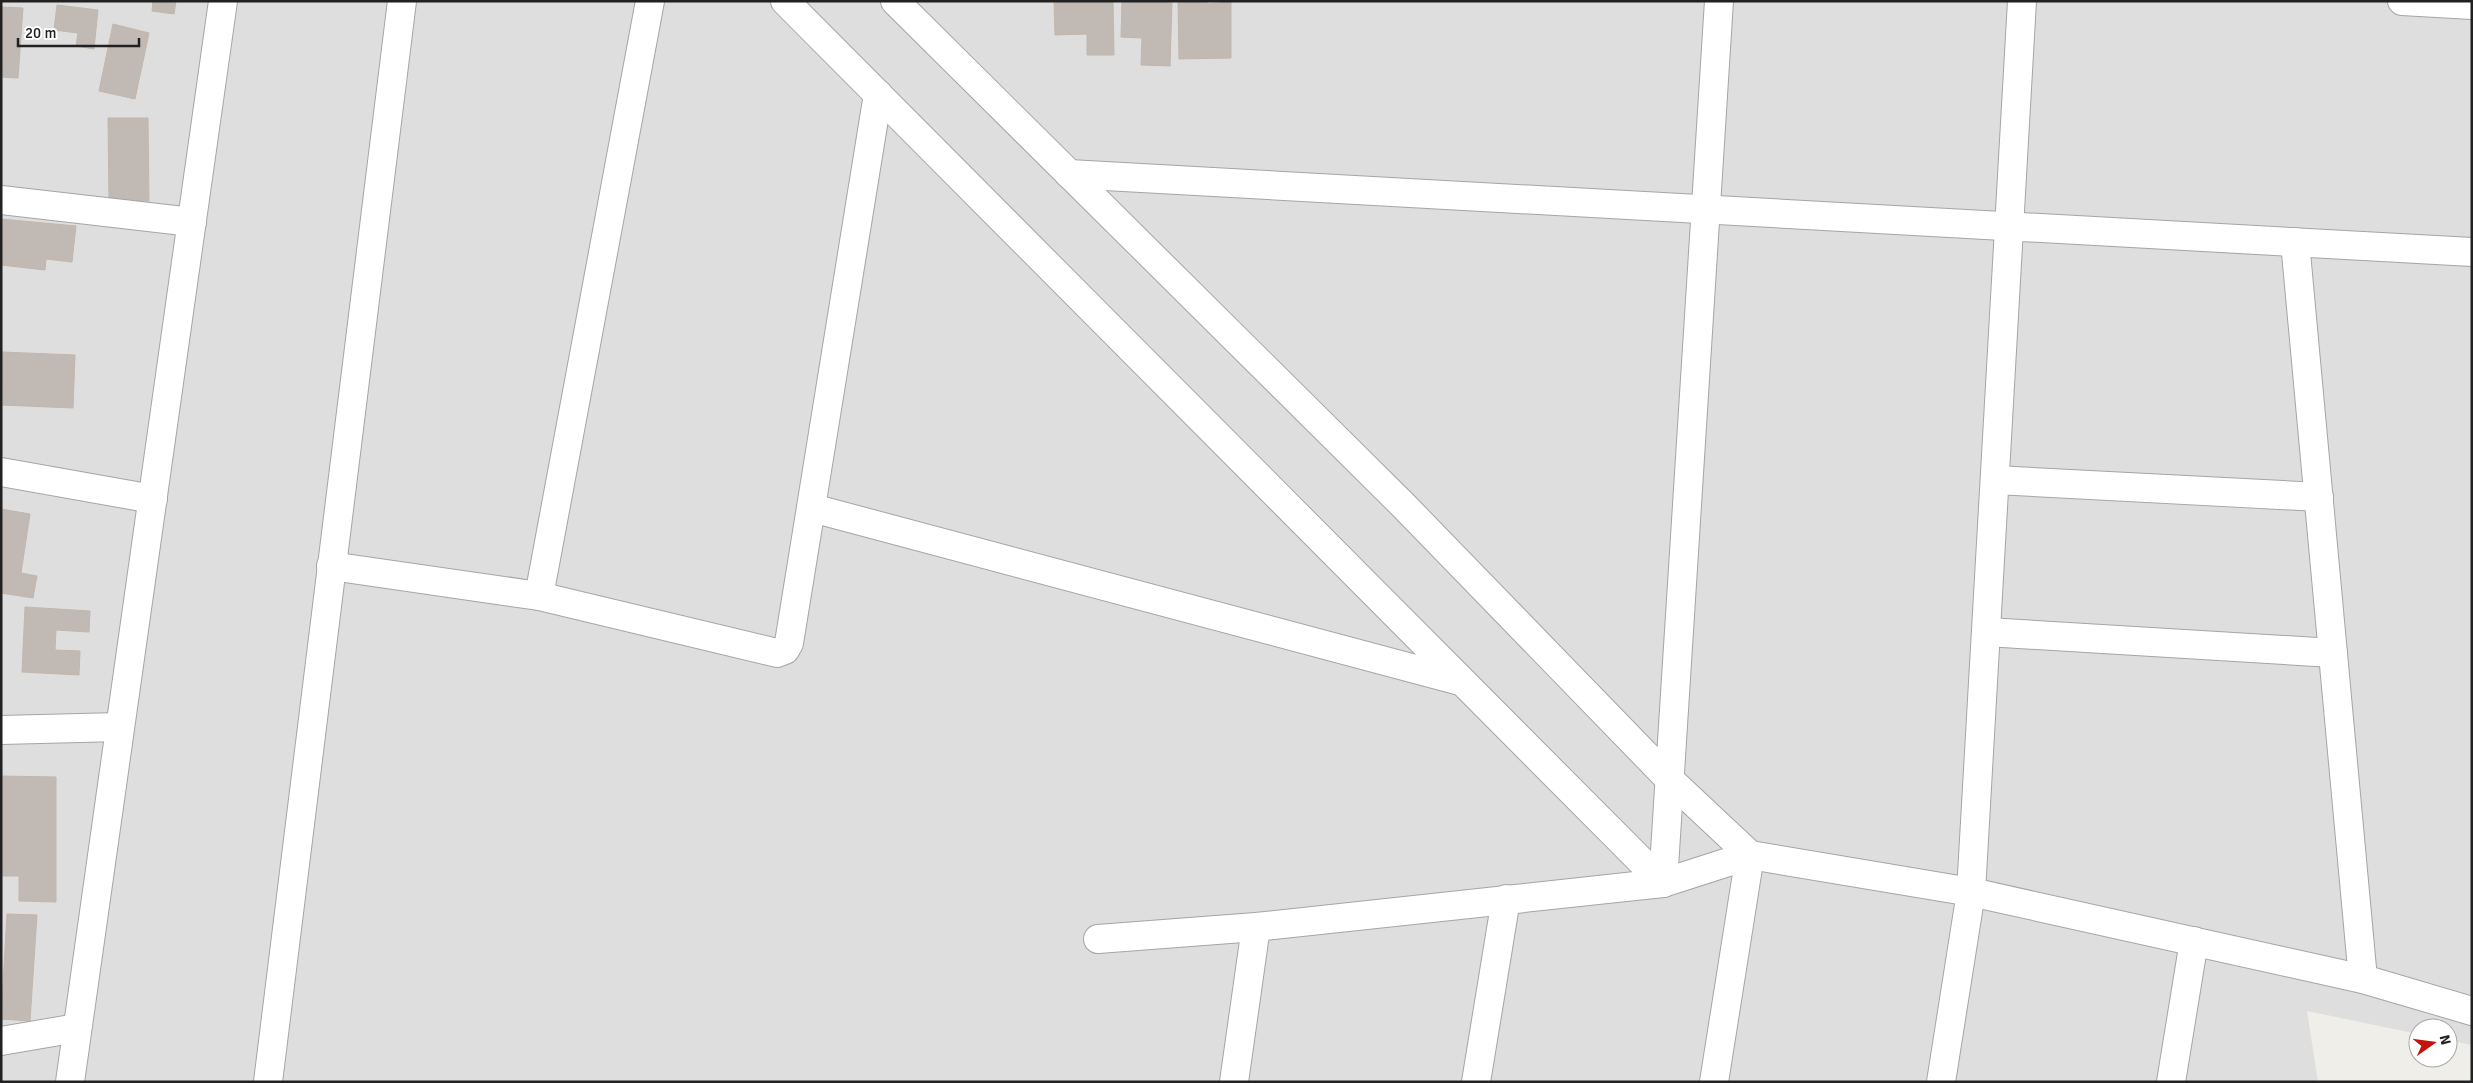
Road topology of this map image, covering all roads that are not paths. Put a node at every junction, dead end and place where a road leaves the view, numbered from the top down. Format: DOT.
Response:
graph roads {
  1 [pos="223,1"];
  2 [pos="402,1"];
  3 [pos="650,1"];
  4 [pos="785,1"];
  5 [pos="895,1"];
  6 [pos="1719,1"];
  7 [pos="2022,1"];
  8 [pos="2402,1"];
  9 [pos="2472,5"];
  10 [pos="878,94"];
  11 [pos="1069,174"];
  12 [pos="1,200"];
  13 [pos="1706,209"];
  14 [pos="192,222"];
  15 [pos="2009,226"];
  16 [pos="2295,242"];
  17 [pos="2472,252"];
  18 [pos="1,472"];
  19 [pos="1995,480"];
  20 [pos="2319,497"];
  21 [pos="153,499"];
  22 [pos="812,508"];
  23 [pos="331,566"];
  24 [pos="539,596"];
  25 [pos="1987,632"];
  26 [pos="2333,653"];
  27 [pos="1462,681"];
  28 [pos="120,727"];
  29 [pos="1,730"];
  30 [pos="1670,780"];
  31 [pos="1750,854"];
  32 [pos="1663,883"];
  33 [pos="1971,892"];
  34 [pos="1506,899"];
  35 [pos="1256,927"];
  36 [pos="1098,939"];
  37 [pos="2194,942"];
  38 [pos="2363,979"];
  39 [pos="2472,1011"];
  40 [pos="77,1028"];
  41 [pos="1,1041"];
  42 [pos="70,1082"];
  43 [pos="268,1082"];
  44 [pos="1234,1082"];
  45 [pos="1476,1082"];
  46 [pos="1714,1082"];
  47 [pos="1941,1082"];
  48 [pos="2171,1082"];
  1 -- 14 [label="street"];
  2 -- 23 [label="street"];
  3 -- 24 [label="street"];
  4 -- 10 [label="street"];
  5 -- 11 [label="street"];
  6 -- 13 [label="street"];
  7 -- 15 [label="street"];
  8 -- 9 [label="street"];
  10 -- 22 [label="street"];
  10 -- 27 [label="street"];
  11 -- 13 [label="street"];
  11 -- 30 [label="street"];
  12 -- 14 [label="street"];
  13 -- 15 [label="street"];
  13 -- 30 [label="street"];
  14 -- 21 [label="street"];
  15 -- 16 [label="street"];
  15 -- 19 [label="street"];
  16 -- 17 [label="street"];
  16 -- 20 [label="street"];
  18 -- 21 [label="street"];
  19 -- 20 [label="street"];
  19 -- 25 [label="street"];
  20 -- 26 [label="street"];
  21 -- 28 [label="street"];
  22 -- 24 [label="street"];
  22 -- 27 [label="street"];
  23 -- 24 [label="street"];
  23 -- 43 [label="street"];
  25 -- 26 [label="street"];
  25 -- 33 [label="street"];
  26 -- 38 [label="street"];
  27 -- 32 [label="street"];
  28 -- 29 [label="street"];
  28 -- 40 [label="street"];
  30 -- 31 [label="street"];
  30 -- 32 [label="street"];
  31 -- 32 [label="street"];
  31 -- 33 [label="street"];
  31 -- 46 [label="street"];
  32 -- 34 [label="street"];
  33 -- 37 [label="street"];
  33 -- 47 [label="street"];
  34 -- 35 [label="street"];
  34 -- 45 [label="street"];
  35 -- 36 [label="street"];
  35 -- 44 [label="street"];
  37 -- 38 [label="street"];
  37 -- 48 [label="street"];
  38 -- 39 [label="street"];
  40 -- 41 [label="street"];
  40 -- 42 [label="street"];
}
